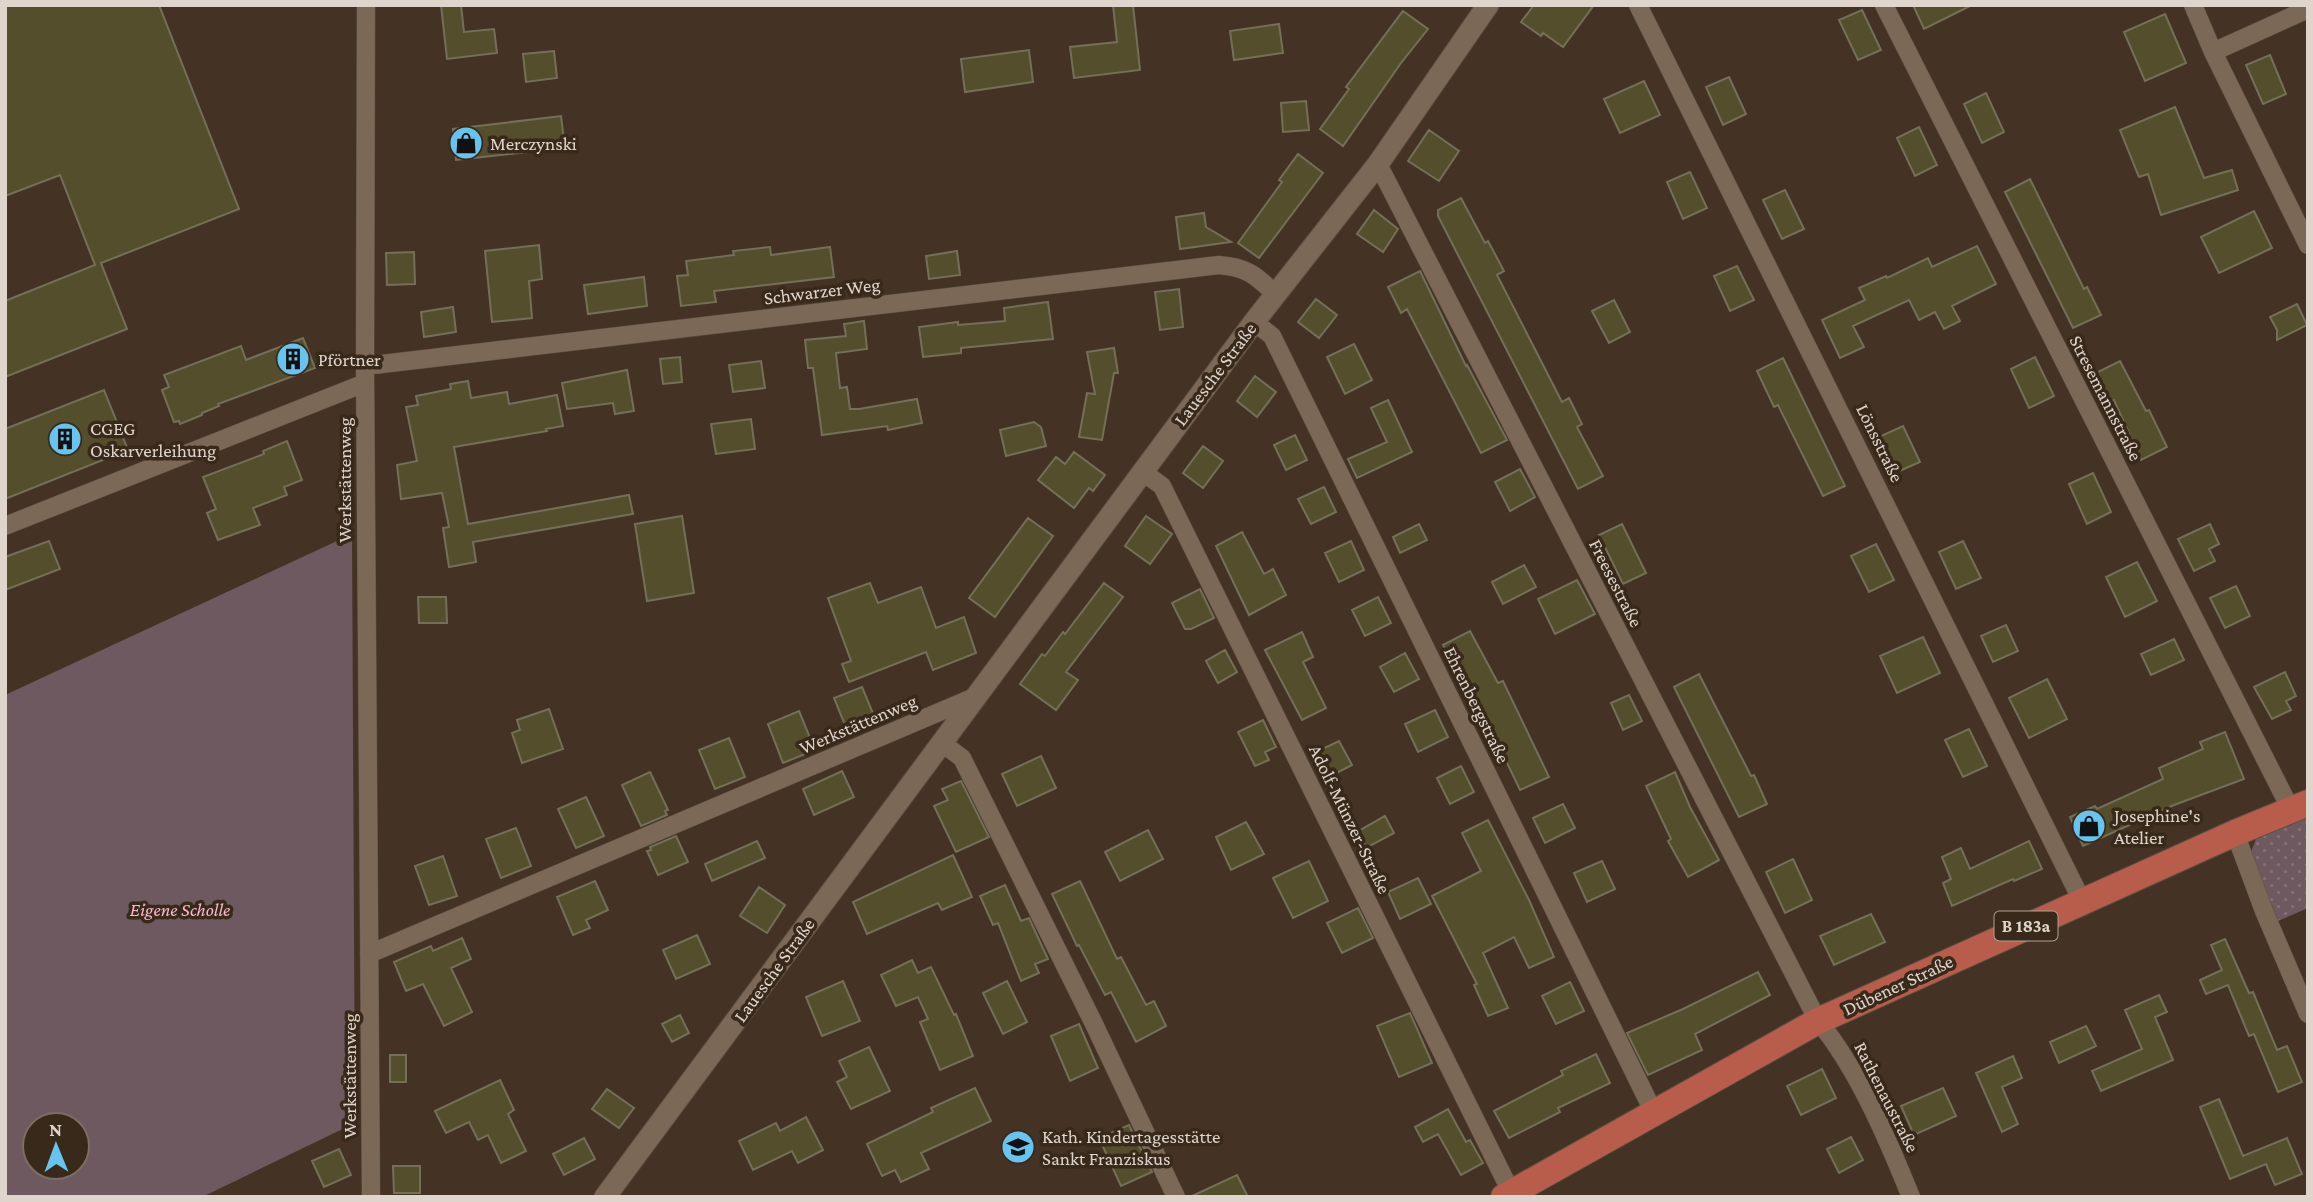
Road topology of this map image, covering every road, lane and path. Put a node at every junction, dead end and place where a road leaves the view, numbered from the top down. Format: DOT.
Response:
graph roads {
  1 [pos="366,5"];
  2 [pos="1488,5"];
  3 [pos="1638,5"];
  4 [pos="1884,5"];
  5 [pos="2193,5"];
  6 [pos="2308,9"];
  7 [pos="2213,52"];
  8 [pos="1378,164"];
  9 [pos="2304,238"];
  10 [pos="1275,294"];
  11 [pos="1254,322"];
  12 [pos="365,375"];
  13 [pos="1143,472"];
  14 [pos="5,526"];
  15 [pos="977,696"];
  16 [pos="942,743"];
  17 [pos="2299,807"];
  18 [pos="2235,832"];
  19 [pos="2082,901"];
  20 [pos="369,954"];
  21 [pos="2308,1014"];
  22 [pos="1818,1021"];
  23 [pos="1654,1113"];
  24 [pos="1508,1195"];
  25 [pos="371,1197"];
  26 [pos="605,1197"];
  27 [pos="1176,1197"];
  28 [pos="1911,1197"];
  1 -- 12 [label="street, Werkstättenweg"];
  2 -- 8 [label="street, Lauesche Straße"];
  3 -- 19 [label="street, Lönsstraße"];
  4 -- 17 [label="street, Stresemannstraße"];
  5 -- 7 [label="street"];
  6 -- 7 [label="street"];
  7 -- 9 [label="street"];
  8 -- 10 [label="street, Lauesche Straße"];
  8 -- 22 [label="street, Freesestraße"];
  10 -- 11 [label="street, Lauesche Straße"];
  10 -- 12 [label="street, Schwarzer Weg"];
  11 -- 13 [label="street, Lauesche Straße"];
  11 -- 23 [label="street, Ehrenbergstraße"];
  12 -- 14 [label="street, Schwarzer Weg"];
  12 -- 20 [label="street, Werkstättenweg"];
  13 -- 15 [label="street, Lauesche Straße"];
  13 -- 24 [label="street, Adolf-Münzer-Straße"];
  15 -- 16 [label="street, Lauesche Straße"];
  15 -- 20 [label="street, Werkstättenweg"];
  16 -- 26 [label="street, Lauesche Straße"];
  16 -- 27 [label="street"];
  17 -- 18 [label="main road, Dübener Straße / B 183a"];
  18 -- 19 [label="main road, Dübener Straße / B 183a"];
  18 -- 21 [label="street"];
  19 -- 22 [label="main road, Dübener Straße / B 183a"];
  20 -- 25 [label="street, Werkstättenweg"];
  22 -- 23 [label="main road, Dübener Straße / B 183a"];
  22 -- 28 [label="street, Rathenaustraße"];
  23 -- 24 [label="main road, Dübener Straße / B 183a"];
}
